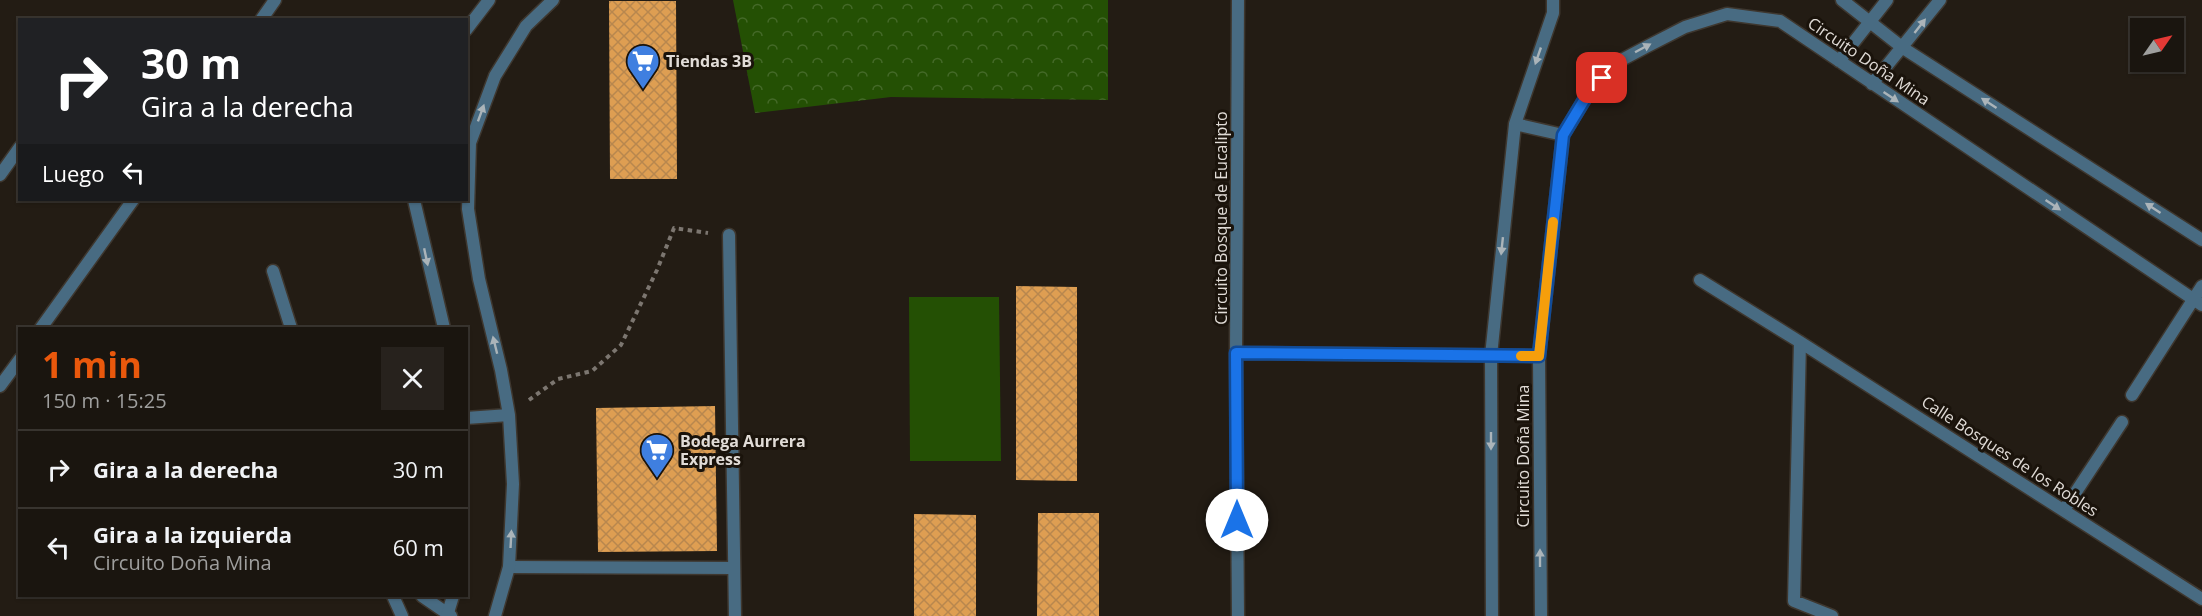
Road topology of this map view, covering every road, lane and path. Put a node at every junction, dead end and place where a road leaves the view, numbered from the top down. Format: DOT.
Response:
graph roads {
  1 [pos="275,0"];
  2 [pos="489,0"];
  3 [pos="553,0"];
  4 [pos="1238,0"];
  5 [pos="1553,0"];
  6 [pos="1842,0"];
  7 [pos="1887,0"];
  8 [pos="1940,0"];
  9 [pos="262,18"];
  10 [pos="1870,22"];
  11 [pos="468,27"];
  12 [pos="1903,48"];
  13 [pos="1839,62"];
  14 [pos="1872,84"];
  15 [pos="1515,124"];
  16 [pos="1563,135"];
  17 [pos="18,150"];
  18 [pos="0,175"];
  19 [pos="132,201"];
  20 [pos="414,201"];
  21 [pos="729,235"];
  22 [pos="2202,240"];
  23 [pos="273,271"];
  24 [pos="1700,280"];
  25 [pos="2202,286"];
  26 [pos="2198,302"];
  27 [pos="42,327"];
  28 [pos="291,327"];
  29 [pos="444,327"];
  30 [pos="1800,342"];
  31 [pos="1236,353"];
  32 [pos="1491,356"];
  33 [pos="1539,356"];
  34 [pos="18,362"];
  35 [pos="0,386"];
  36 [pos="2132,395"];
  37 [pos="509,415"];
  38 [pos="468,418"];
  39 [pos="2122,422"];
  40 [pos="2064,510"];
  41 [pos="509,567"];
  42 [pos="734,568"];
  43 [pos="393,597"];
  44 [pos="423,597"];
  45 [pos="453,597"];
  46 [pos="2202,599"];
  47 [pos="449,615"];
  48 [pos="402,616"];
  49 [pos="495,616"];
  50 [pos="735,616"];
  51 [pos="1238,616"];
  52 [pos="1492,616"];
  53 [pos="1541,616"];
  54 [pos="1832,616"];
  1 -- 9 [label="street"];
  2 -- 11 [label="street"];
  37 -- 3 [label="street, one-way"];
  4 -- 31 [label="street, Circuito Bosque de Eucalipto"];
  5 -- 15 [label="street, Circuito Doña Mina, one-way"];
  6 -- 10 [label="street, Circuito Doña Mina"];
  7 -- 10 [label="street"];
  12 -- 8 [label="street, one-way"];
  10 -- 12 [label="street, Circuito Doña Mina"];
  10 -- 13 [label="street"];
  12 -- 14 [label="street"];
  22 -- 12 [label="street, Circuito Doña Mina, one-way"];
  13 -- 14 [label="street, Circuito Doña Mina"];
  16 -- 13 [label="street, Circuito Doña Mina, one-way"];
  14 -- 26 [label="street, Circuito Doña Mina, one-way"];
  15 -- 16 [label="street"];
  15 -- 32 [label="street, Circuito Doña Mina, one-way"];
  16 -- 33 [label="street, Circuito Doña Mina"];
  17 -- 18 [label="street"];
  19 -- 27 [label="street"];
  20 -- 29 [label="street, one-way"];
  21 -- 37 [label="path"];
  21 -- 42 [label="street"];
  23 -- 28 [label="street"];
  24 -- 30 [label="street, Calle Bosques de los Robles"];
  25 -- 26 [label="street"];
  26 -- 36 [label="street"];
  30 -- 40 [label="street, Calle Bosques de los Robles"];
  30 -- 54 [label="street"];
  31 -- 32 [label="street"];
  31 -- 51 [label="street, Circuito Bosque de Eucalipto"];
  32 -- 33 [label="street"];
  32 -- 52 [label="street, Circuito Doña Mina, one-way"];
  53 -- 33 [label="street, Circuito Doña Mina, one-way"];
  34 -- 35 [label="street"];
  37 -- 38 [label="street"];
  41 -- 37 [label="street, one-way"];
  39 -- 40 [label="street"];
  40 -- 46 [label="street, Calle Bosques de los Robles"];
  41 -- 42 [label="street"];
  41 -- 49 [label="street"];
  42 -- 50 [label="street"];
  43 -- 48 [label="street"];
  44 -- 47 [label="street"];
  45 -- 47 [label="street"];
}
